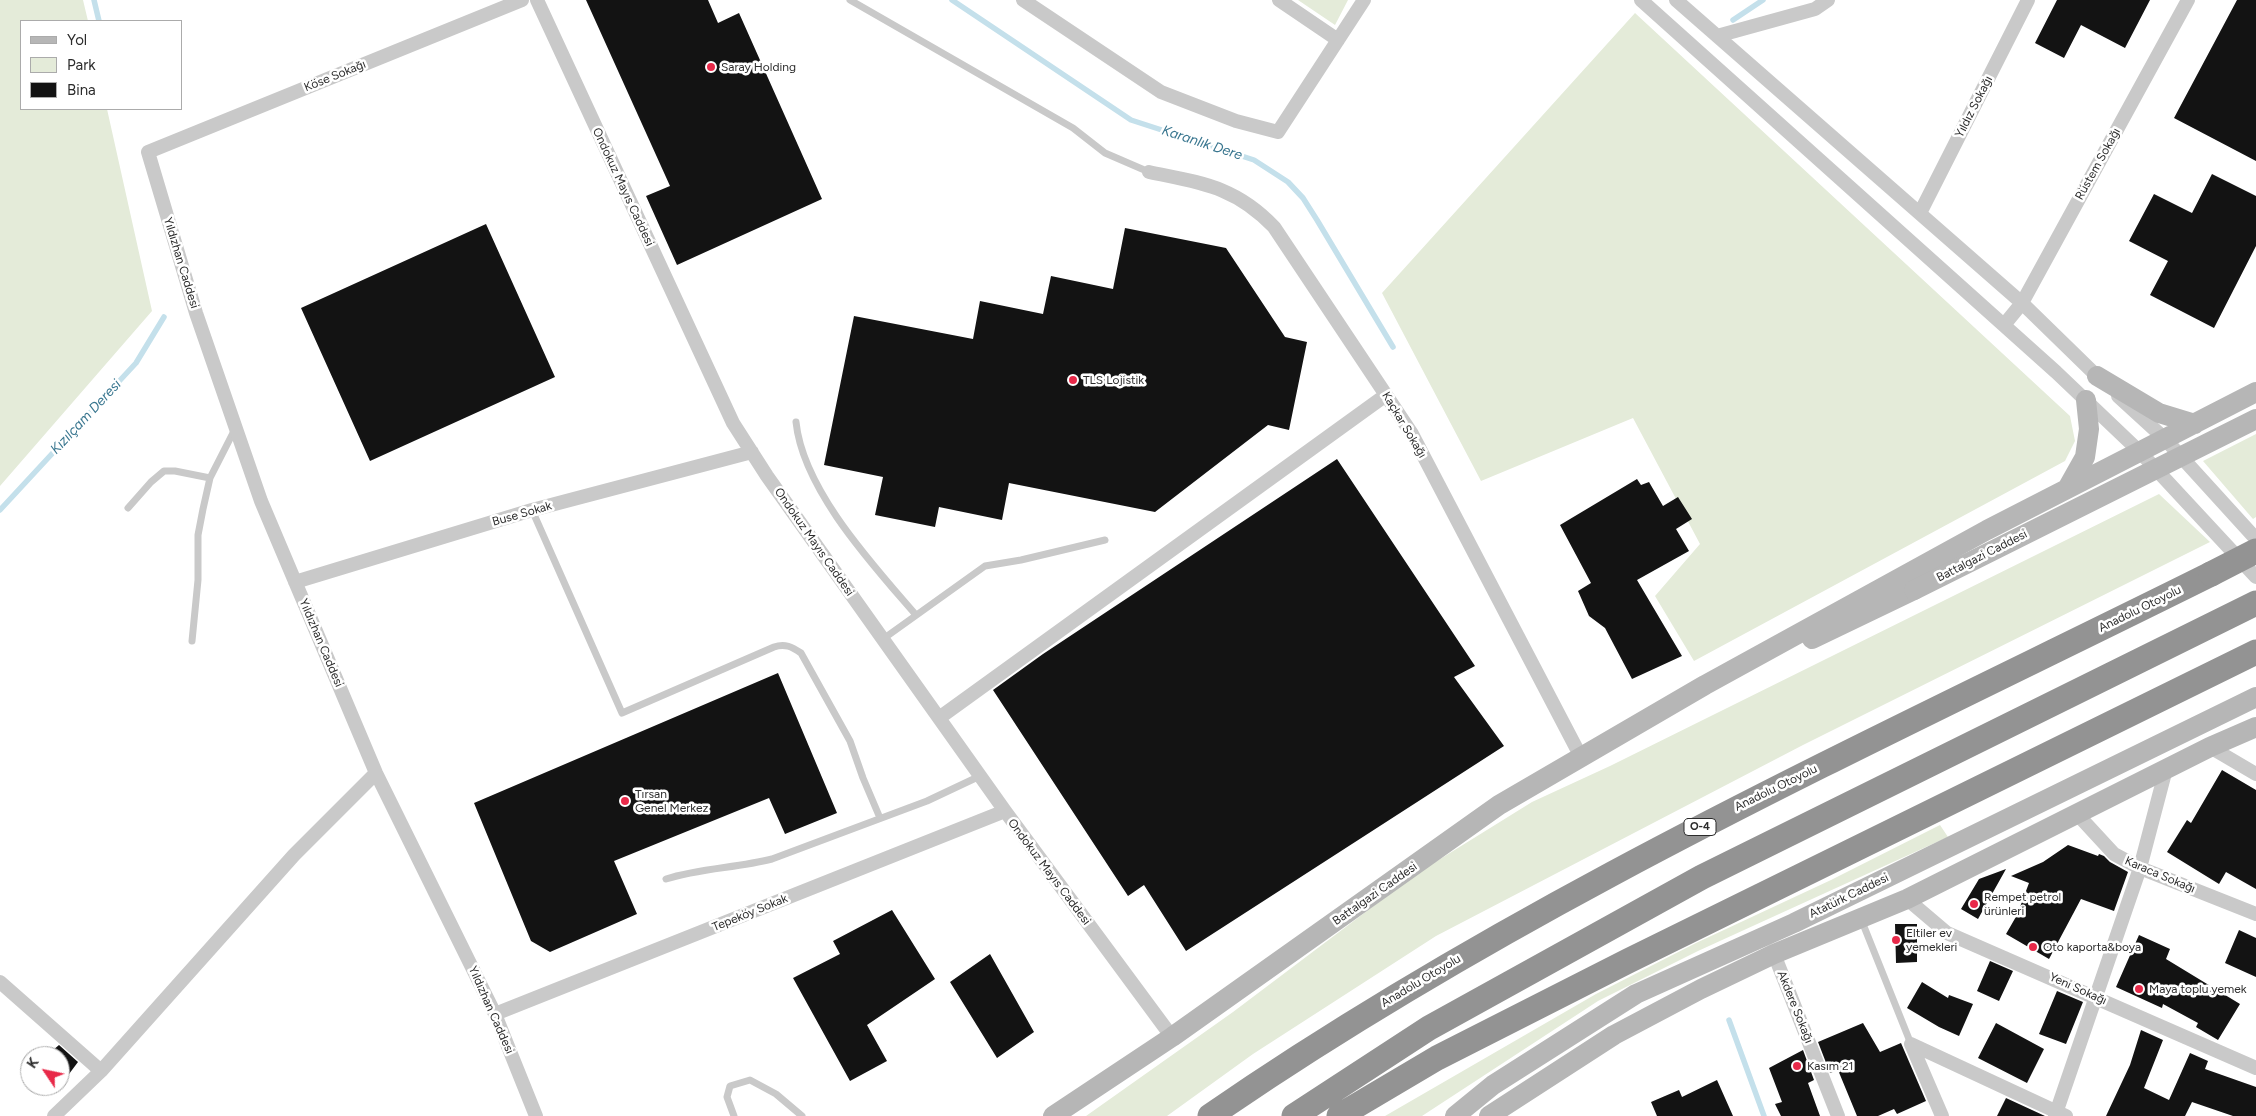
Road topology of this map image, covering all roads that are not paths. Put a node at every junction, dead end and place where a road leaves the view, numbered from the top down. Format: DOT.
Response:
graph roads {
  1 [pos="522,0"];
  2 [pos="537,0"];
  3 [pos="850,0"];
  4 [pos="1023,0"];
  5 [pos="1279,0"];
  6 [pos="1364,0"];
  7 [pos="1641,0"];
  8 [pos="1676,0"];
  9 [pos="1828,0"];
  10 [pos="2028,0"];
  11 [pos="2188,0"];
  12 [pos="1717,36"];
  13 [pos="1338,40"];
  14 [pos="148,152"];
  15 [pos="1149,172"];
  16 [pos="1920,213"];
  17 [pos="2022,303"];
  18 [pos="2004,325"];
  19 [pos="2097,376"];
  20 [pos="2256,392"];
  21 [pos="1386,395"];
  22 [pos="2086,400"];
  23 [pos="2256,419"];
  24 [pos="796,422"];
  25 [pos="2194,424"];
  26 [pos="236,428"];
  27 [pos="2164,439"];
  28 [pos="752,452"];
  29 [pos="2140,452"];
  30 [pos="210,478"];
  31 [pos="2067,489"];
  32 [pos="128,508"];
  33 [pos="532,510"];
  34 [pos="2256,539"];
  35 [pos="1105,540"];
  36 [pos="2256,551"];
  37 [pos="2256,577"];
  38 [pos="295,582"];
  39 [pos="2246,608"];
  40 [pos="916,615"];
  41 [pos="883,639"];
  42 [pos="192,641"];
  43 [pos="2256,652"];
  44 [pos="1705,685"];
  45 [pos="2256,697"];
  46 [pos="939,718"];
  47 [pos="2256,727"];
  48 [pos="2210,747"];
  49 [pos="1581,758"];
  50 [pos="2166,769"];
  51 [pos="376,773"];
  52 [pos="2256,774"];
  53 [pos="980,776"];
  54 [pos="1005,811"];
  55 [pos="2078,815"];
  56 [pos="880,818"];
  57 [pos="2140,868"];
  58 [pos="666,879"];
  59 [pos="1907,899"];
  60 [pos="2256,914"];
  61 [pos="1861,919"];
  62 [pos="1774,954"];
  63 [pos="0,982"];
  64 [pos="2096,997"];
  65 [pos="495,1014"];
  66 [pos="1172,1037"];
  67 [pos="1911,1044"];
  68 [pos="2256,1068"];
  69 [pos="101,1071"];
  70 [pos="2059,1114"];
  71 [pos="54,1116"];
  72 [pos="536,1116"];
  73 [pos="734,1116"];
  74 [pos="802,1116"];
  75 [pos="1053,1116"];
  76 [pos="1210,1116"];
  77 [pos="1294,1116"];
  78 [pos="1339,1116"];
  79 [pos="1455,1116"];
  80 [pos="1489,1116"];
  81 [pos="1838,1116"];
  82 [pos="1942,1116"];
  1 -- 14 [label="street, Köse Sokağı"];
  2 -- 28 [label="street, Ondokuz Mayıs Caddesi"];
  3 -- 15 [label="lane"];
  4 -- 13 [label="street"];
  5 -- 13 [label="street"];
  6 -- 13 [label="street"];
  7 -- 18 [label="street"];
  8 -- 12 [label="street"];
  9 -- 12 [label="street"];
  10 -- 16 [label="street, Yıldız Sokağı"];
  11 -- 17 [label="street, Rüstem Sokağı"];
  12 -- 16 [label="street"];
  14 -- 26 [label="street, Yıldızhan Caddesi"];
  15 -- 21 [label="street, Kaçkar Sokağı"];
  16 -- 17 [label="street"];
  17 -- 18 [label="street, Rüstem Sokağı"];
  17 -- 19 [label="street"];
  18 -- 22 [label="street"];
  19 -- 25 [label="main road"];
  19 -- 27 [label="street"];
  20 -- 25 [label="main road, Battalgazi Caddesi"];
  21 -- 46 [label="street"];
  21 -- 49 [label="street, Kaçkar Sokağı"];
  22 -- 29 [label="street"];
  22 -- 31 [label="main road"];
  23 -- 44 [label="main road, Battalgazi Caddesi, bridge"];
  24 -- 40 [label="lane"];
  25 -- 27 [label="main road, Battalgazi Caddesi"];
  26 -- 30 [label="lane"];
  26 -- 38 [label="street, Yıldızhan Caddesi"];
  27 -- 29 [label="main road, Battalgazi Caddesi"];
  27 -- 34 [label="street"];
  28 -- 33 [label="street, Buse Sokak"];
  28 -- 41 [label="street, Ondokuz Mayıs Caddesi"];
  29 -- 31 [label="main road, Battalgazi Caddesi"];
  29 -- 37 [label="street"];
  30 -- 32 [label="lane"];
  30 -- 42 [label="lane"];
  31 -- 44 [label="main road, Battalgazi Caddesi"];
  33 -- 38 [label="street, Buse Sokak"];
  33 -- 56 [label="lane"];
  35 -- 40 [label="lane"];
  36 -- 76 [label="highway, Anadolu Otoyolu / O-4, bridge"];
  38 -- 51 [label="street, Yıldızhan Caddesi"];
  39 -- 77 [label="highway"];
  40 -- 41 [label="lane"];
  41 -- 46 [label="street, Ondokuz Mayıs Caddesi"];
  43 -- 78 [label="highway"];
  44 -- 49 [label="main road, Battalgazi Caddesi"];
  45 -- 79 [label="main road, Atatürk Caddesi"];
  46 -- 53 [label="street, Ondokuz Mayıs Caddesi"];
  47 -- 48 [label="main road, Atatürk Caddesi"];
  48 -- 50 [label="main road, Atatürk Caddesi"];
  48 -- 52 [label="street"];
  49 -- 66 [label="main road, Battalgazi Caddesi"];
  50 -- 55 [label="main road, Atatürk Caddesi"];
  50 -- 57 [label="street"];
  51 -- 65 [label="street, Yıldızhan Caddesi"];
  51 -- 69 [label="street"];
  53 -- 54 [label="street, Ondokuz Mayıs Caddesi"];
  53 -- 56 [label="lane"];
  54 -- 65 [label="street, Tepeköy Sokak"];
  54 -- 66 [label="street, Ondokuz Mayıs Caddesi"];
  55 -- 57 [label="street, Karaca Sokağı"];
  55 -- 59 [label="main road, Atatürk Caddesi"];
  56 -- 58 [label="lane"];
  57 -- 60 [label="street, Karaca Sokağı"];
  57 -- 64 [label="street"];
  59 -- 61 [label="main road, Atatürk Caddesi"];
  59 -- 64 [label="street, Yeni Sokağı"];
  61 -- 62 [label="main road, Atatürk Caddesi"];
  61 -- 67 [label="lane"];
  62 -- 80 [label="main road, Atatürk Caddesi"];
  62 -- 81 [label="street, Akdere Sokağı"];
  63 -- 69 [label="street"];
  64 -- 68 [label="street, Yeni Sokağı"];
  64 -- 70 [label="street"];
  65 -- 72 [label="street, Yıldızhan Caddesi"];
  66 -- 75 [label="main road, Battalgazi Caddesi"];
  67 -- 70 [label="street"];
  67 -- 82 [label="street"];
  69 -- 71 [label="street"];
  73 -- 74 [label="lane"];
}
